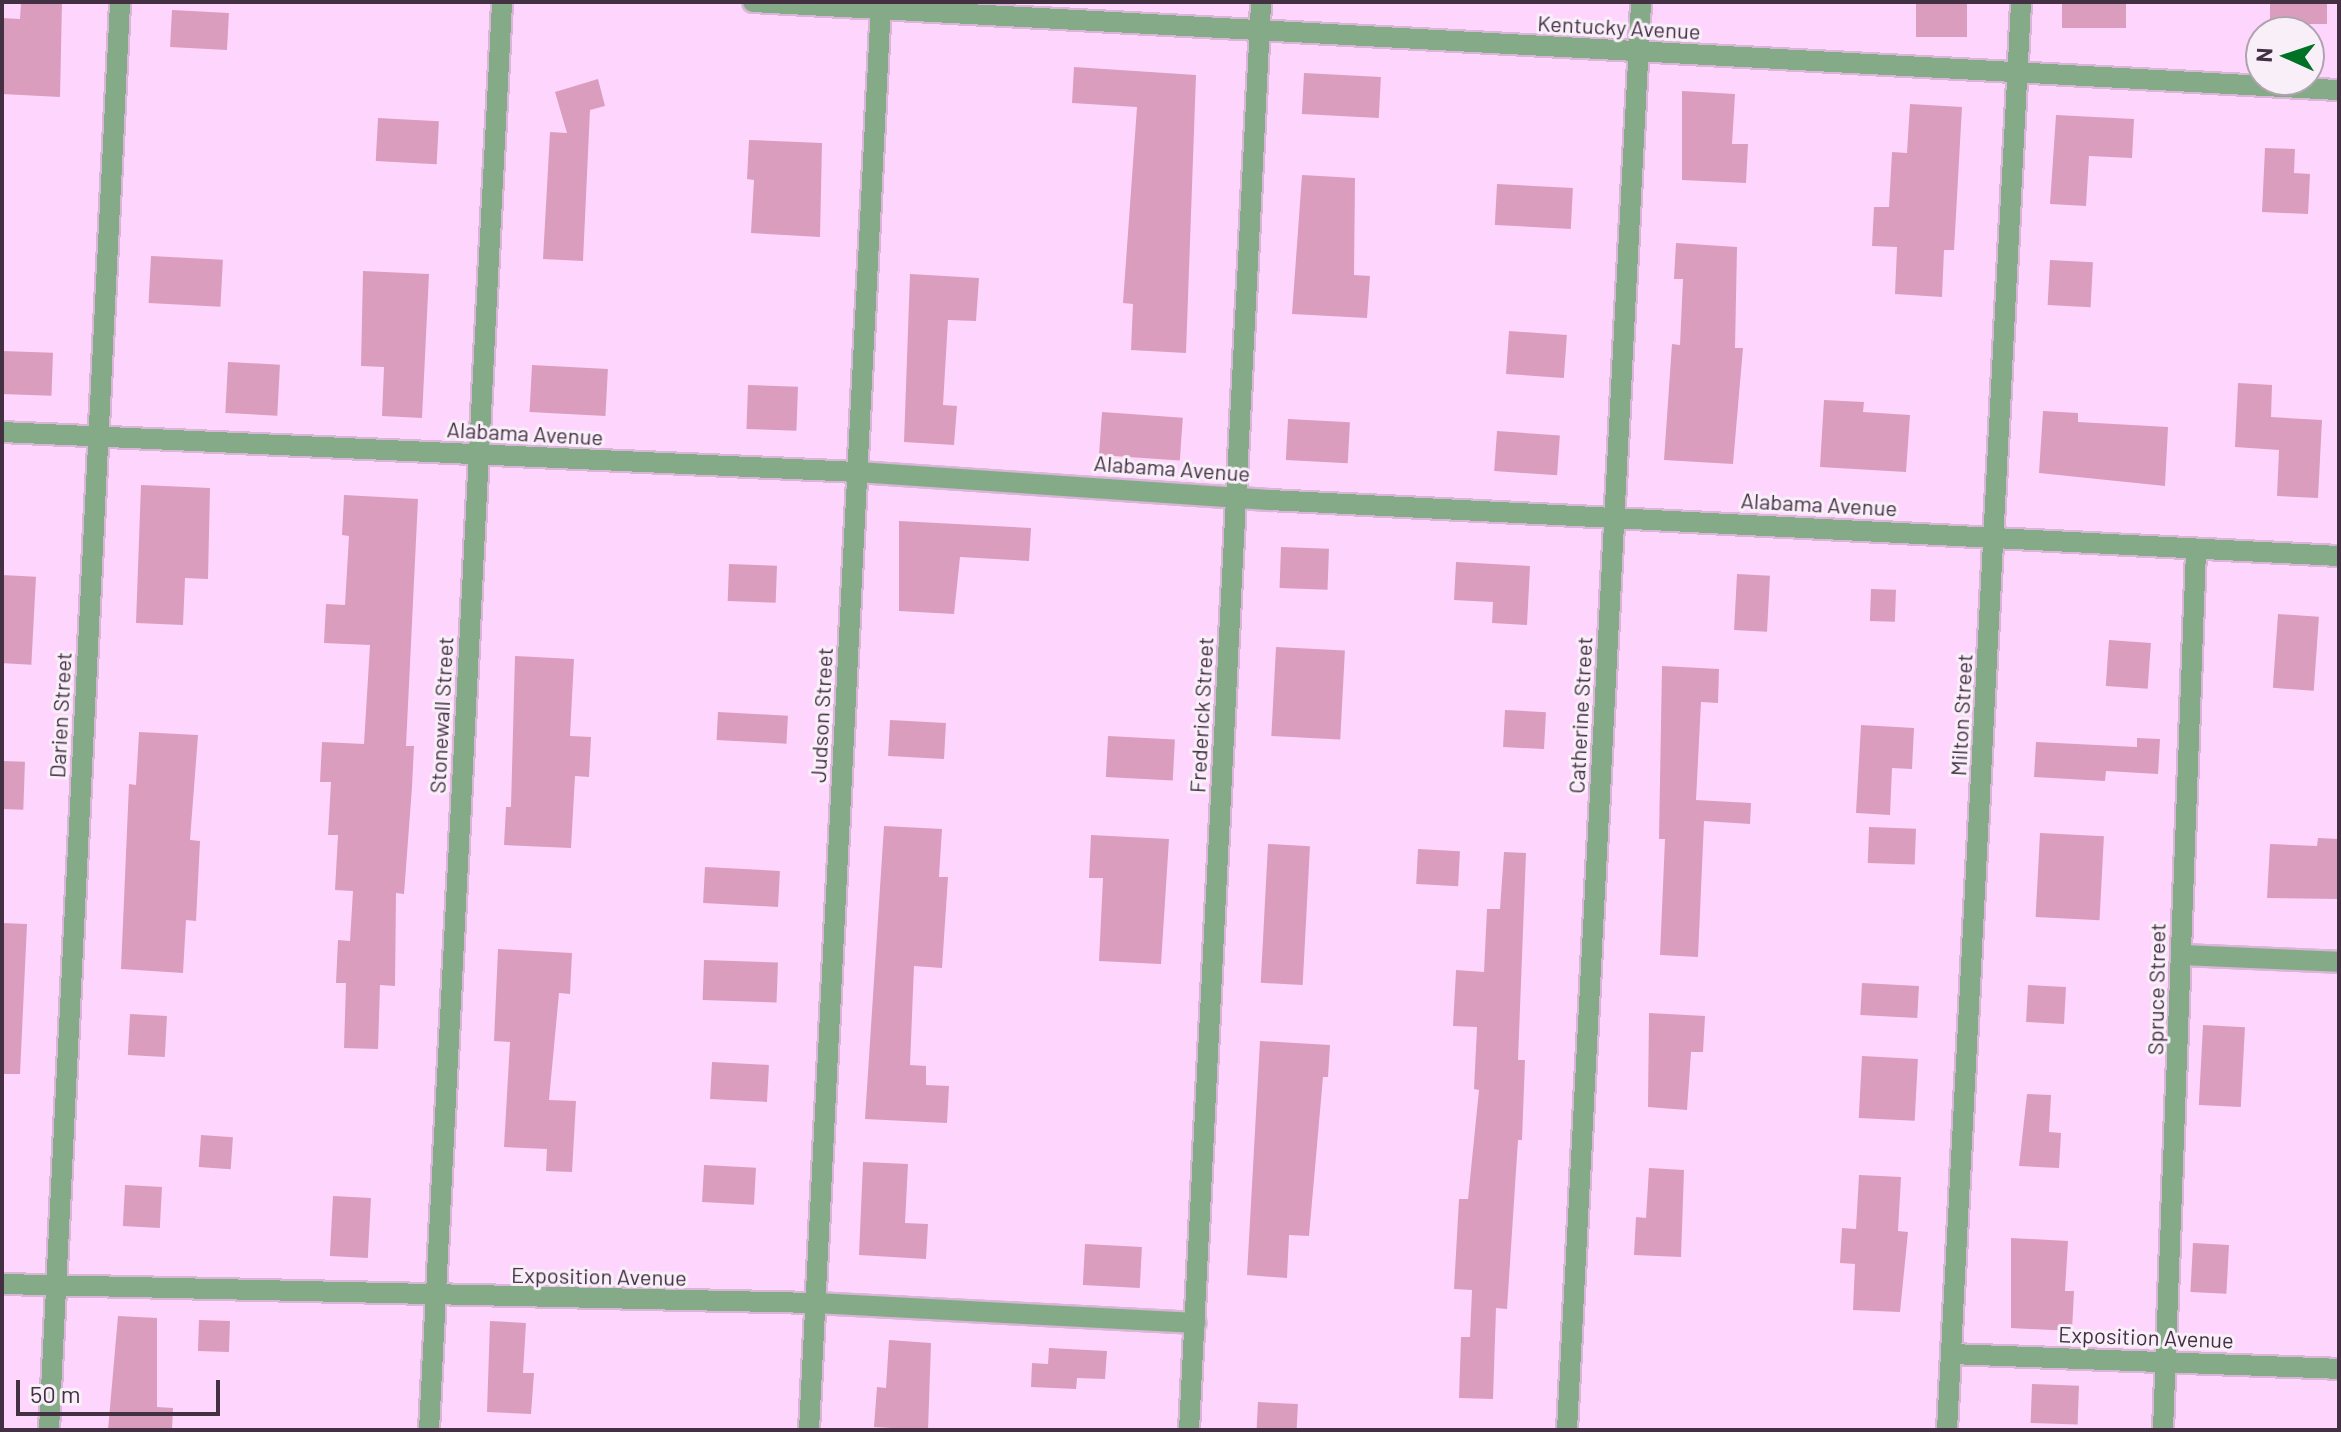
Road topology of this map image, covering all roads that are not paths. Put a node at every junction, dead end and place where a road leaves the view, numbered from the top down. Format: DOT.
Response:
graph roads {
  1 [pos="120,2"];
  2 [pos="502,2"];
  3 [pos="753,2"];
  4 [pos="1261,2"];
  5 [pos="1641,2"];
  6 [pos="2021,2"];
  7 [pos="880,5"];
  8 [pos="1260,28"];
  9 [pos="1638,53"];
  10 [pos="2018,74"];
  11 [pos="2339,90"];
  12 [pos="2,432"];
  13 [pos="98,437"];
  14 [pos="478,455"];
  15 [pos="857,472"];
  16 [pos="1236,496"];
  17 [pos="1614,518"];
  18 [pos="1995,537"];
  19 [pos="2196,549"];
  20 [pos="2339,556"];
  21 [pos="2181,955"];
  22 [pos="2339,962"];
  23 [pos="2,1284"];
  24 [pos="56,1287"];
  25 [pos="435,1296"];
  26 [pos="816,1303"];
  27 [pos="1195,1323"];
  28 [pos="1951,1354"];
  29 [pos="2170,1361"];
  30 [pos="2339,1369"];
  31 [pos="49,1430"];
  32 [pos="429,1430"];
  33 [pos="809,1430"];
  34 [pos="1189,1430"];
  35 [pos="1567,1430"];
  36 [pos="1947,1430"];
  37 [pos="2163,1430"];
  1 -- 13 [label="street, Darien Street"];
  2 -- 14 [label="street, Stonewall Street"];
  3 -- 7 [label="street, Kentucky Avenue"];
  4 -- 8 [label="street, Frederick Street"];
  5 -- 9 [label="street, Catherine Street"];
  6 -- 10 [label="street, Milton Street"];
  7 -- 8 [label="street, Kentucky Avenue"];
  7 -- 15 [label="street, Judson Street"];
  8 -- 9 [label="street, Kentucky Avenue"];
  8 -- 16 [label="street, Frederick Street"];
  9 -- 10 [label="street, Kentucky Avenue"];
  9 -- 17 [label="street, Catherine Street"];
  10 -- 11 [label="street, Kentucky Avenue"];
  10 -- 18 [label="street, Milton Street"];
  12 -- 13 [label="street, Alabama Avenue"];
  13 -- 14 [label="street, Alabama Avenue"];
  13 -- 24 [label="street, Darien Street"];
  14 -- 15 [label="street, Alabama Avenue"];
  14 -- 25 [label="street, Stonewall Street"];
  15 -- 16 [label="street, Alabama Avenue"];
  15 -- 26 [label="street, Judson Street"];
  16 -- 17 [label="street, Alabama Avenue"];
  16 -- 27 [label="street, Frederick Street"];
  17 -- 18 [label="street, Alabama Avenue"];
  17 -- 35 [label="street, Catherine Street"];
  18 -- 19 [label="street, Alabama Avenue"];
  18 -- 28 [label="street, Milton Street"];
  19 -- 20 [label="street, Alabama Avenue"];
  19 -- 21 [label="street, Spruce Street"];
  21 -- 22 [label="street"];
  21 -- 29 [label="street, Spruce Street"];
  23 -- 24 [label="street, Exposition Avenue"];
  24 -- 25 [label="street, Exposition Avenue"];
  24 -- 31 [label="street, Darien Street"];
  25 -- 26 [label="street, Exposition Avenue"];
  25 -- 32 [label="street, Stonewall Street"];
  26 -- 27 [label="street, Exposition Avenue"];
  26 -- 33 [label="street, Judson Street"];
  27 -- 34 [label="street, Frederick Street"];
  28 -- 29 [label="street, Exposition Avenue"];
  28 -- 36 [label="street, Milton Street"];
  29 -- 30 [label="street, Exposition Avenue"];
  29 -- 37 [label="street, Spruce Street"];
}
